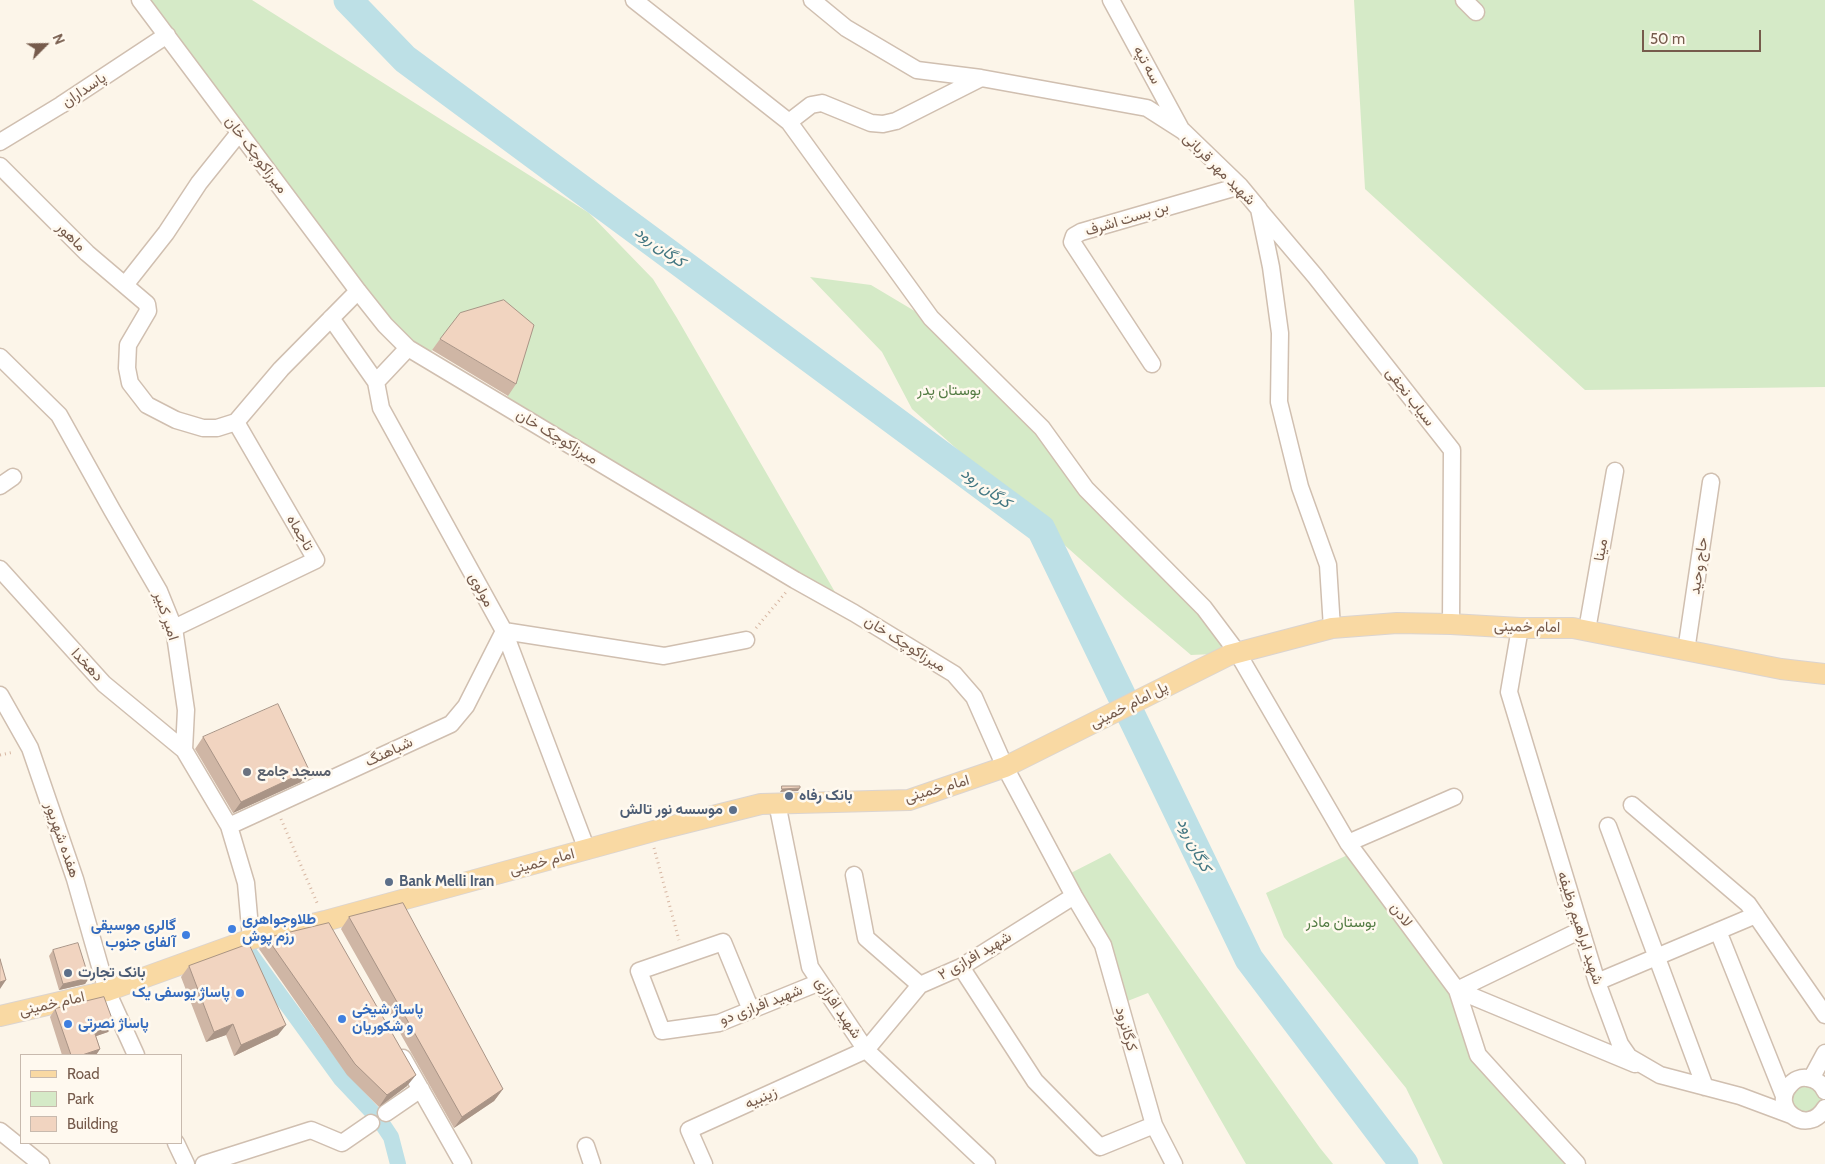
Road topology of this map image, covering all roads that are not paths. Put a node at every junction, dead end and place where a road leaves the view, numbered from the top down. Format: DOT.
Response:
graph roads {
  1 [pos="140,0"];
  2 [pos="634,0"];
  3 [pos="812,0"];
  4 [pos="1111,0"];
  5 [pos="1464,0"];
  6 [pos="1476,12"];
  7 [pos="167,35"];
  8 [pos="981,78"];
  9 [pos="789,122"];
  10 [pos="1182,130"];
  11 [pos="239,133"];
  12 [pos="0,142"];
  13 [pos="0,166"];
  14 [pos="1240,186"];
  15 [pos="1259,209"];
  16 [pos="124,285"];
  17 [pos="358,291"];
  18 [pos="331,318"];
  19 [pos="408,348"];
  20 [pos="0,358"];
  21 [pos="1152,364"];
  22 [pos="376,382"];
  23 [pos="236,422"];
  24 [pos="1615,470"];
  25 [pos="1711,482"];
  26 [pos="0,569"];
  27 [pos="1451,624"];
  28 [pos="174,628"];
  29 [pos="1332,628"];
  30 [pos="1520,628"];
  31 [pos="1587,630"];
  32 [pos="504,631"];
  33 [pos="746,640"];
  34 [pos="1686,651"];
  35 [pos="1233,654"];
  36 [pos="1825,674"];
  37 [pos="0,695"];
  38 [pos="184,750"];
  39 [pos="1030,755"];
  40 [pos="1005,767"];
  41 [pos="1454,797"];
  42 [pos="777,803"];
  43 [pos="1632,804"];
  44 [pos="229,826"];
  45 [pos="1608,826"];
  46 [pos="1348,843"];
  47 [pos="587,850"];
  48 [pos="854,874"];
  49 [pos="1074,896"];
  50 [pos="1756,915"];
  51 [pos="1581,930"];
  52 [pos="1718,931"];
  53 [pos="251,939"];
  54 [pos="1657,957"];
  55 [pos="961,967"];
  56 [pos="820,982"];
  57 [pos="1597,982"];
  58 [pos="920,986"];
  59 [pos="1457,990"];
  60 [pos="107,991"];
  61 [pos="751,1010"];
  62 [pos="1825,1015"];
  63 [pos="0,1016"];
  64 [pos="397,1047"];
  65 [pos="866,1050"];
  66 [pos="1825,1053"];
  67 [pos="136,1054"];
  68 [pos="1660,1075"];
  69 [pos="1811,1079"];
  70 [pos="1705,1087"];
  71 [pos="421,1089"];
  72 [pos="1825,1091"];
  73 [pos="1784,1096"];
  74 [pos="386,1113"];
  75 [pos="1791,1115"];
  76 [pos="1822,1116"];
  77 [pos="371,1123"];
  78 [pos="1154,1125"];
  79 [pos="0,1131"];
  80 [pos="176,1144"];
  81 [pos="586,1146"];
  82 [pos="41,1164"];
  83 [pos="186,1164"];
  84 [pos="204,1164"];
  85 [pos="463,1164"];
  86 [pos="592,1164"];
  87 [pos="704,1164"];
  88 [pos="985,1164"];
  89 [pos="1174,1164"];
  90 [pos="1577,1164"];
  1 -- 7 [label="street, میرزاکوچک خان"];
  2 -- 9 [label="street, لادن"];
  3 -- 8 [label="street, شهید مهر قربانی"];
  4 -- 10 [label="street, سه تپه"];
  5 -- 6 [label="street"];
  7 -- 11 [label="street, میرزاکوچک خان"];
  7 -- 12 [label="street, پاسداران"];
  8 -- 9 [label="street"];
  8 -- 10 [label="street, شهید مهر قربانی"];
  9 -- 35 [label="street, لادن"];
  10 -- 14 [label="street, شهید مهر قربانی"];
  11 -- 16 [label="street"];
  11 -- 17 [label="street, میرزاکوچک خان"];
  13 -- 16 [label="street, ماهور"];
  14 -- 15 [label="street, شهید مهر قربانی"];
  14 -- 21 [label="street, بن بست اشرف"];
  15 -- 27 [label="street, سیاب نجفی"];
  15 -- 29 [label="street, شهید مهر قربانی"];
  16 -- 23 [label="street, ماهور"];
  17 -- 18 [label="street"];
  17 -- 19 [label="street, میرزاکوچک خان"];
  18 -- 22 [label="street"];
  18 -- 23 [label="street"];
  19 -- 22 [label="street"];
  19 -- 40 [label="street, میرزاکوچک خان"];
  20 -- 28 [label="street, امیر کبیر"];
  22 -- 32 [label="street, مولوی"];
  23 -- 28 [label="street, تاجماه"];
  24 -- 31 [label="street, مینا"];
  25 -- 34 [label="street, حاج وحید"];
  26 -- 38 [label="street, دهخدا"];
  27 -- 29 [label="main road, امام خمینی"];
  27 -- 30 [label="main road, امام خمینی"];
  28 -- 38 [label="street, امیر کبیر"];
  29 -- 35 [label="main road, امام خمینی"];
  30 -- 31 [label="main road, امام خمینی"];
  30 -- 51 [label="street, شهید ابراهیم وظیفه"];
  31 -- 34 [label="main road, امام خمینی"];
  32 -- 33 [label="street"];
  32 -- 44 [label="street, شباهنگ"];
  32 -- 47 [label="street, مولوی"];
  34 -- 36 [label="main road, امام خمینی"];
  35 -- 39 [label="main road, پل امام خمینی"];
  35 -- 46 [label="street, لادن"];
  37 -- 60 [label="street, هفده شهریور"];
  38 -- 44 [label="street"];
  39 -- 40 [label="main road, امام خمینی"];
  40 -- 42 [label="main road, امام خمینی"];
  40 -- 49 [label="street, میرزاکوچک خان"];
  41 -- 46 [label="street"];
  42 -- 47 [label="main road, امام خمینی"];
  42 -- 56 [label="street, شهید افرازی"];
  43 -- 50 [label="street"];
  44 -- 53 [label="street"];
  45 -- 54 [label="street"];
  46 -- 59 [label="street, لادن"];
  47 -- 53 [label="main road, امام خمینی"];
  48 -- 58 [label="street"];
  49 -- 55 [label="street, شهید افرازی ۲"];
  49 -- 78 [label="street, کرگانرود"];
  50 -- 52 [label="street"];
  50 -- 62 [label="street"];
  51 -- 57 [label="street, شهید ابراهیم وظیفه"];
  51 -- 59 [label="street"];
  52 -- 54 [label="street"];
  52 -- 73 [label="street"];
  53 -- 60 [label="main road, امام خمینی"];
  54 -- 57 [label="street"];
  54 -- 70 [label="street"];
  55 -- 58 [label="street, شهید افرازی ۲"];
  55 -- 78 [label="street"];
  56 -- 61 [label="street, شهید افرازی دو"];
  56 -- 65 [label="street, شهید افرازی"];
  57 -- 68 [label="street, شهید ابراهیم وظیفه"];
  58 -- 65 [label="street, شهید افرازی ۲"];
  59 -- 68 [label="street"];
  59 -- 90 [label="street, لادن"];
  60 -- 63 [label="main road, امام خمینی"];
  60 -- 67 [label="street, هفده شهریور"];
  61 -- 61 [label="street, شهید افرازی دو"];
  64 -- 71 [label="street"];
  65 -- 87 [label="street, زینبیه"];
  65 -- 88 [label="street, شهید افرازی"];
  66 -- 69 [label="street"];
  68 -- 70 [label="street, شهید ابراهیم وظیفه"];
  69 -- 72 [label="street"];
  69 -- 73 [label="street"];
  70 -- 75 [label="street, شهید ابراهیم وظیفه"];
  71 -- 74 [label="street"];
  71 -- 85 [label="street"];
  73 -- 75 [label="street"];
  75 -- 76 [label="street, شهید ابراهیم وظیفه"];
  77 -- 84 [label="street"];
  78 -- 89 [label="street, کرگانرود"];
  79 -- 82 [label="street"];
  80 -- 83 [label="street"];
  81 -- 86 [label="street"];
}
